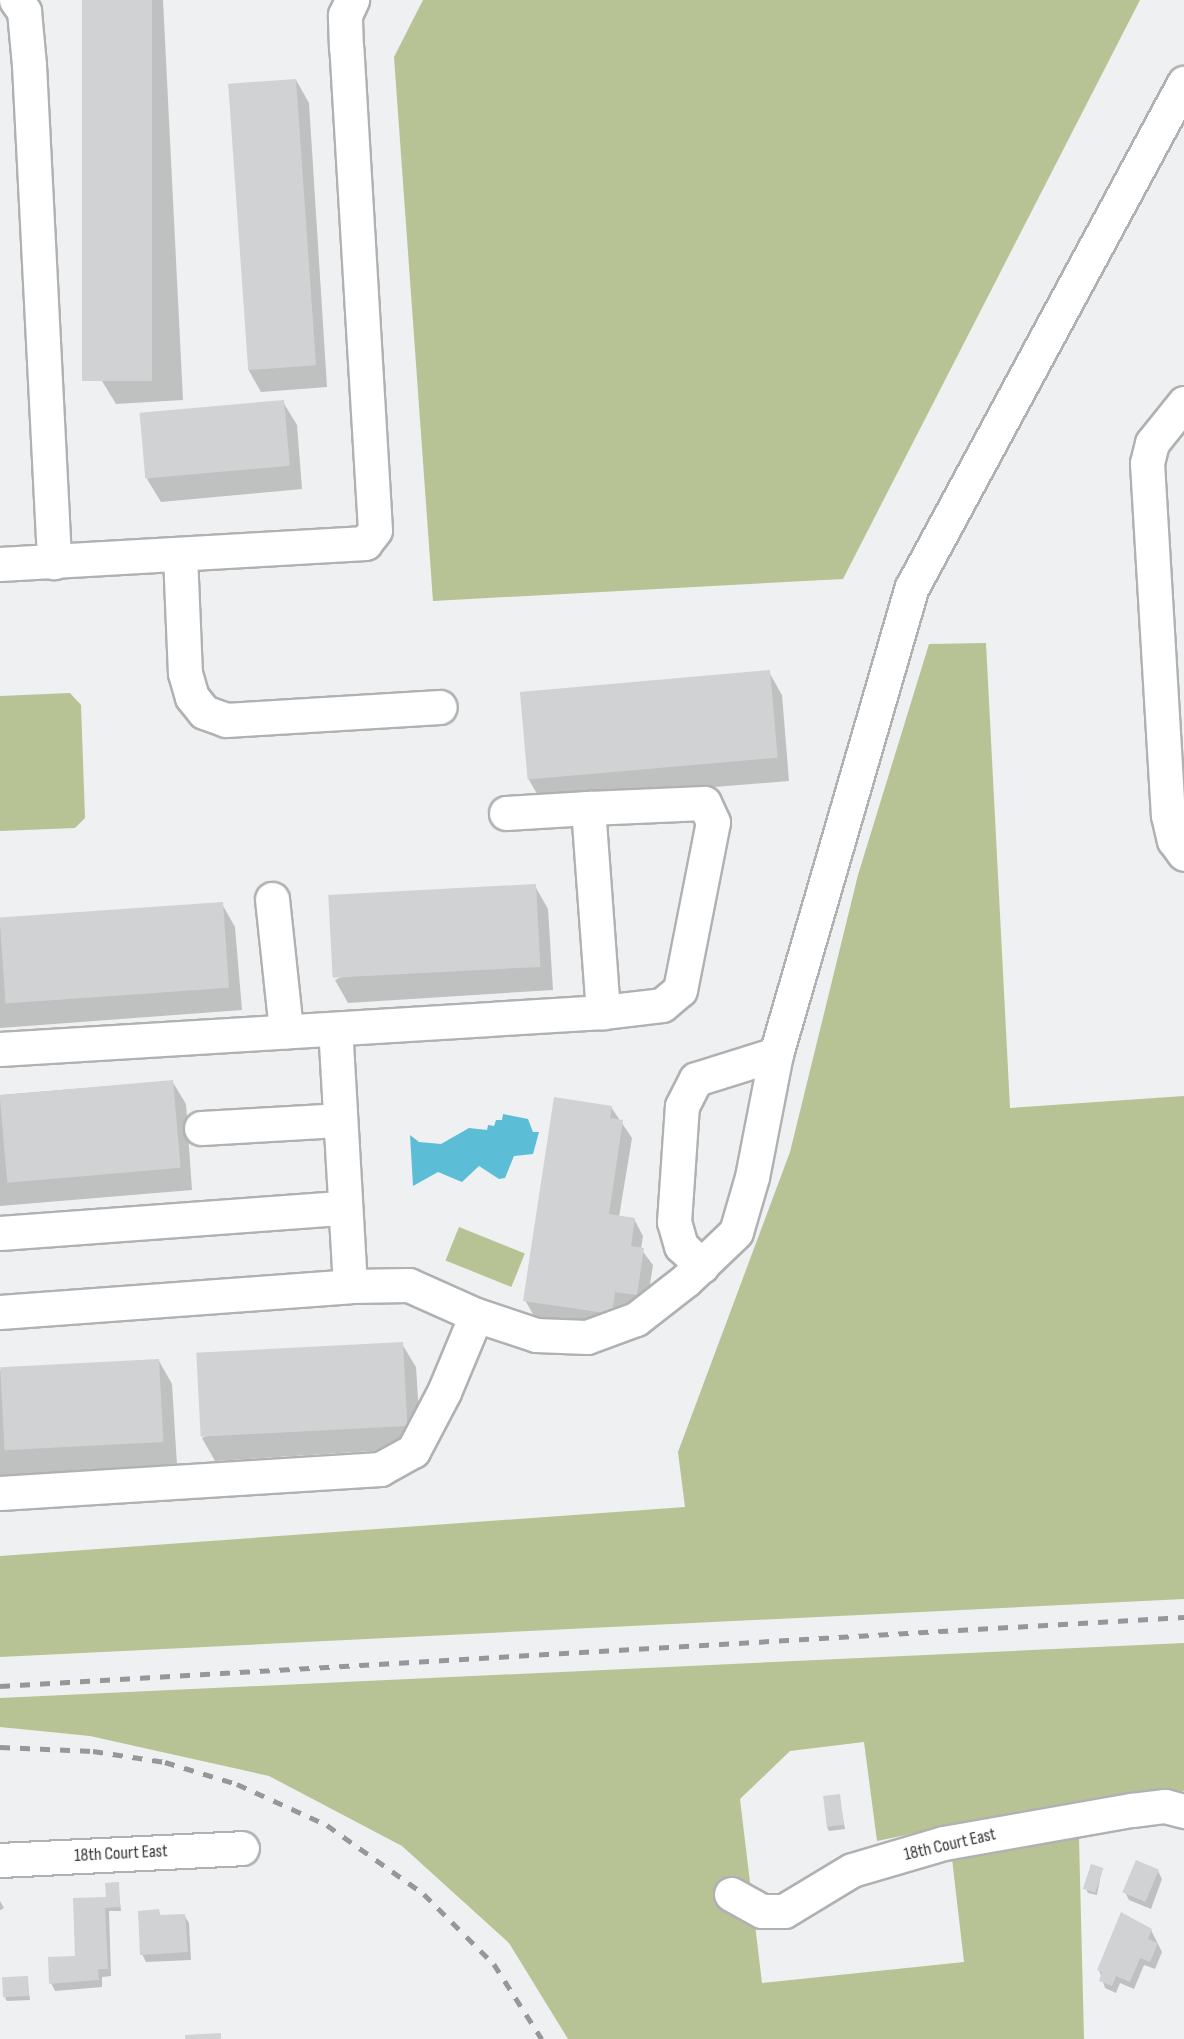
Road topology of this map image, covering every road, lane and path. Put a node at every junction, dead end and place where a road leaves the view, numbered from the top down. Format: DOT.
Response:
graph roads {
  1 [pos="16,0"];
  2 [pos="352,0"];
  3 [pos="14,65"];
  4 [pos="1184,83"];
  5 [pos="1184,403"];
  6 [pos="180,555"];
  7 [pos="54,562"];
  8 [pos="0,564"];
  9 [pos="440,707"];
  10 [pos="588,808"];
  11 [pos="506,813"];
  12 [pos="1184,854"];
  13 [pos="272,899"];
  14 [pos="603,1012"];
  15 [pos="335,1029"];
  16 [pos="286,1031"];
  17 [pos="0,1050"];
  18 [pos="776,1053"];
  19 [pos="339,1120"];
  20 [pos="201,1128"];
  21 [pos="344,1208"];
  22 [pos="0,1233"];
  23 [pos="702,1266"];
  24 [pos="350,1286"];
  25 [pos="0,1312"];
  26 [pos="476,1315"];
  27 [pos="0,1493"];
  28 [pos="1184,1811"];
  29 [pos="242,1848"];
  30 [pos="0,1860"];
  31 [pos="731,1894"];
  1 -- 3 [label="street"];
  2 -- 6 [label="street"];
  3 -- 7 [label="street"];
  4 -- 18 [label="street"];
  5 -- 12 [label="street"];
  6 -- 7 [label="street"];
  6 -- 9 [label="street"];
  7 -- 8 [label="street"];
  10 -- 11 [label="street"];
  10 -- 14 [label="street"];
  10 -- 14 [label="street"];
  13 -- 16 [label="street"];
  14 -- 15 [label="street"];
  15 -- 16 [label="street"];
  15 -- 19 [label="street"];
  16 -- 17 [label="street"];
  18 -- 23 [label="street"];
  18 -- 23 [label="street"];
  19 -- 20 [label="street"];
  19 -- 21 [label="street"];
  21 -- 22 [label="street"];
  21 -- 24 [label="street"];
  23 -- 26 [label="street"];
  24 -- 25 [label="street"];
  24 -- 26 [label="street"];
  26 -- 27 [label="street"];
  28 -- 31 [label="street, 18th Court East"];
  29 -- 30 [label="street, 18th Court East"];
}
